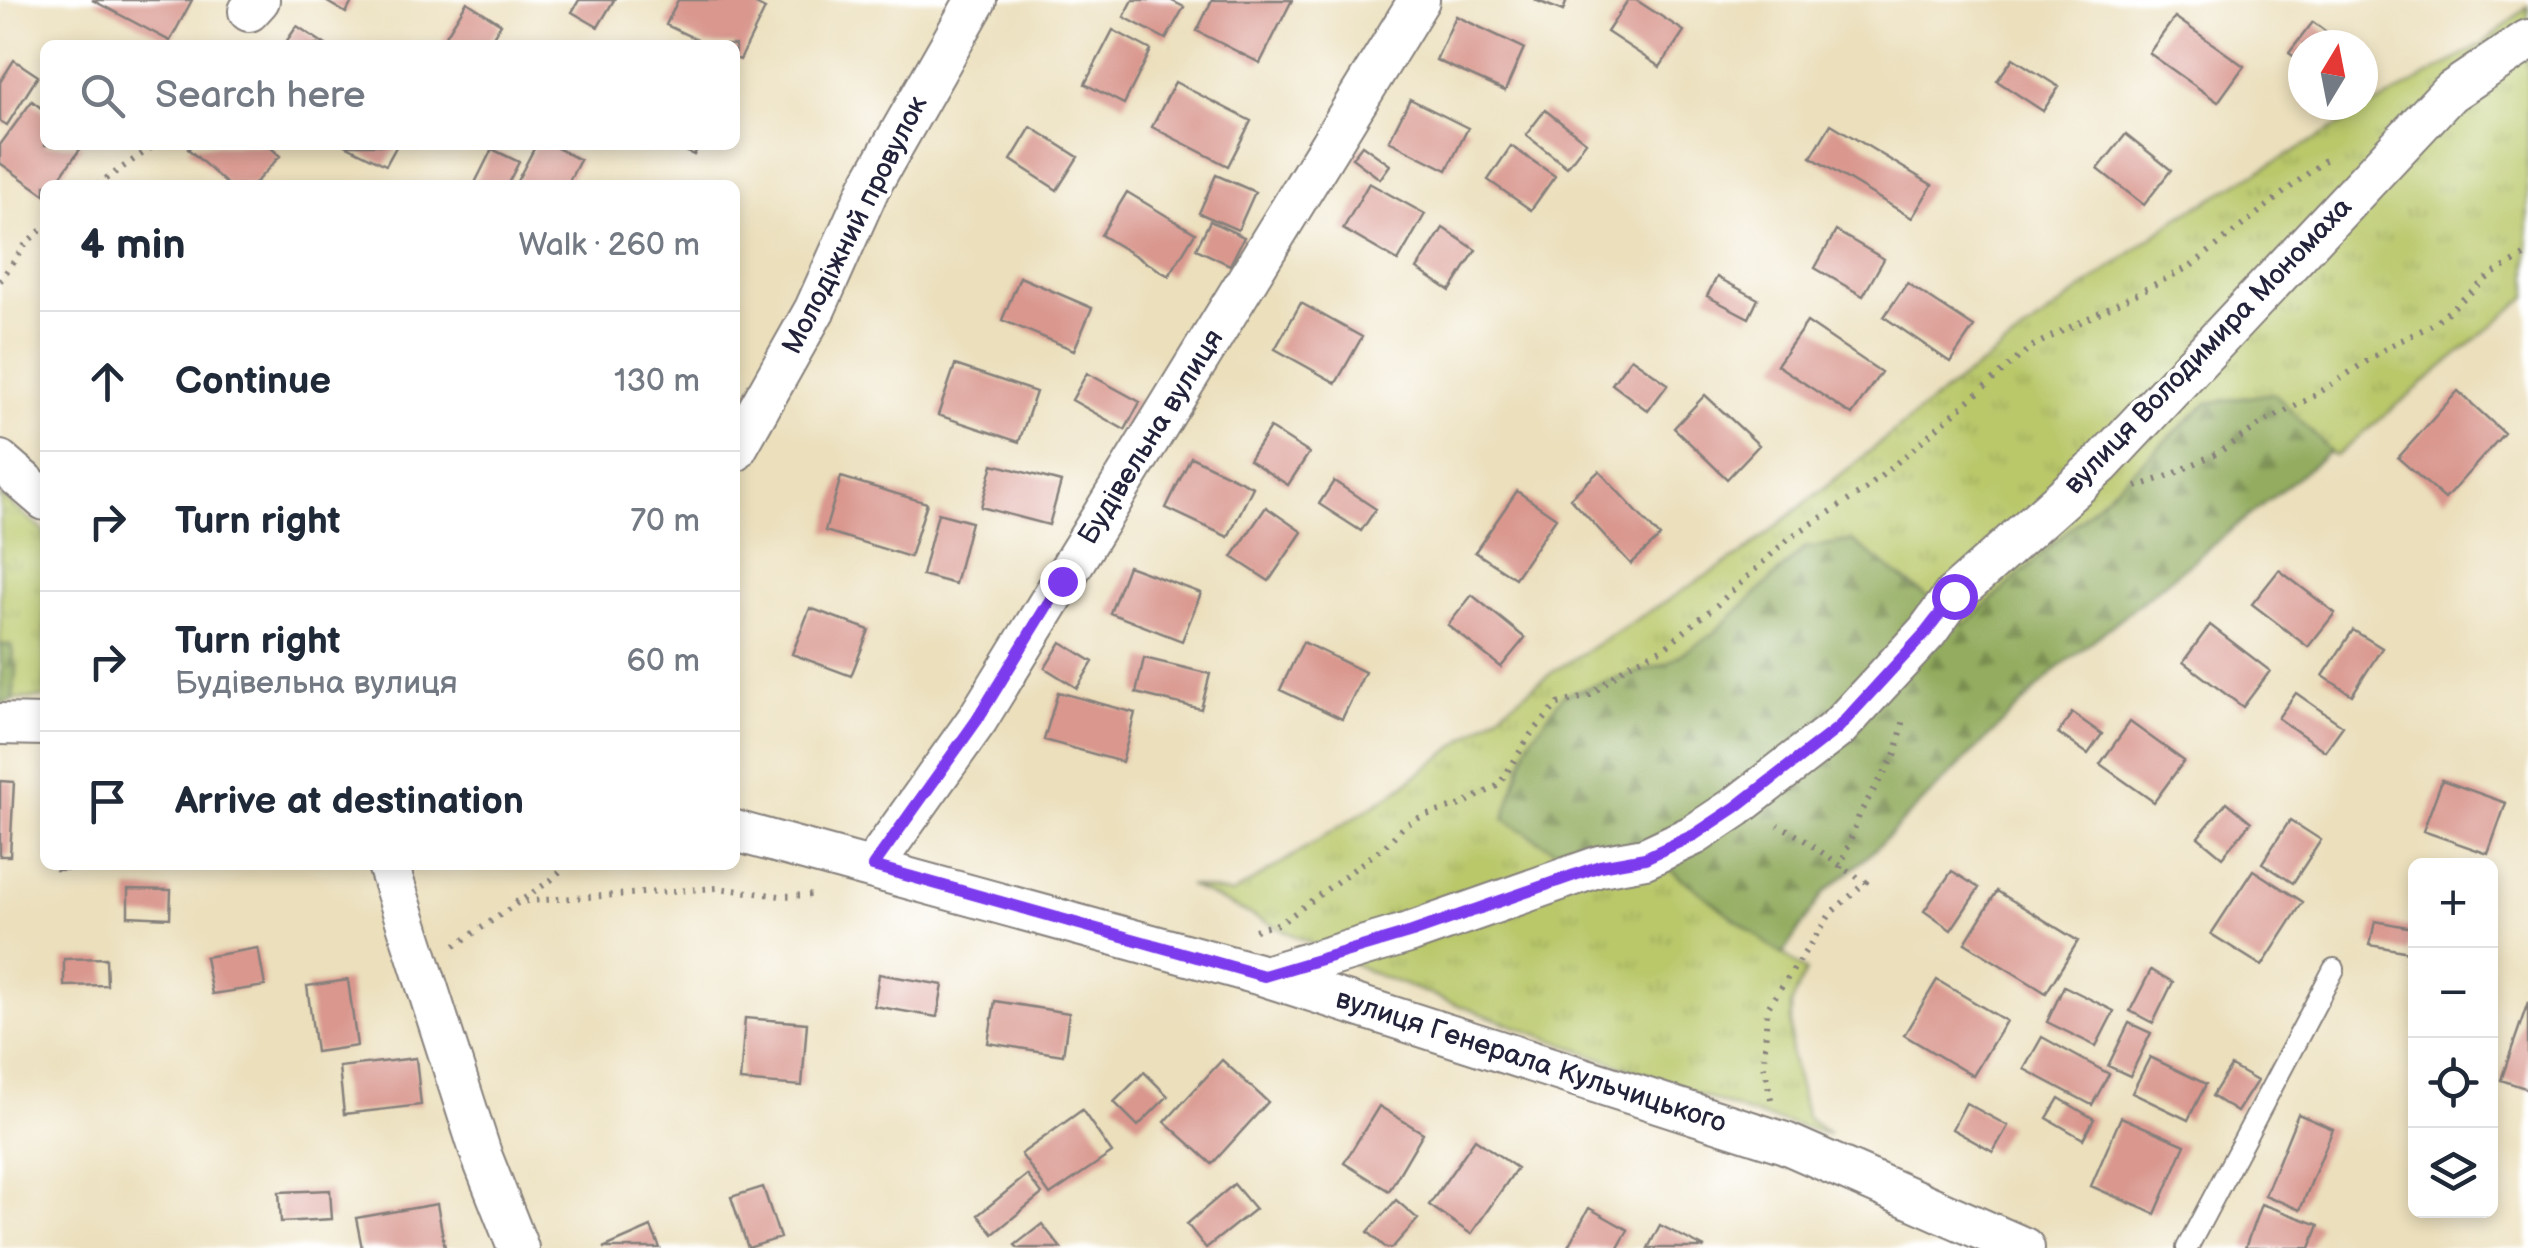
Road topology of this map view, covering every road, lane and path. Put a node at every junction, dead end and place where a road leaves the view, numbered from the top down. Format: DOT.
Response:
graph roads {
  1 [pos="976,0"];
  2 [pos="1419,0"];
  3 [pos="2528,40"];
  4 [pos="2342,147"];
  5 [pos="148,150"];
  6 [pos="104,180"];
  7 [pos="40,231"];
  8 [pos="2528,254"];
  9 [pos="0,281"];
  10 [pos="740,442"];
  11 [pos="0,460"];
  12 [pos="2101,464"];
  13 [pos="40,496"];
  14 [pos="1908,706"];
  15 [pos="0,724"];
  16 [pos="40,725"];
  17 [pos="1736,807"];
  18 [pos="740,832"];
  19 [pos="873,866"];
  20 [pos="1840,868"];
  21 [pos="390,870"];
  22 [pos="561,870"];
  23 [pos="516,902"];
  24 [pos="1246,932"];
  25 [pos="2334,969"];
  26 [pos="1264,976"];
  27 [pos="426,982"];
  28 [pos="1784,1143"];
  29 [pos="518,1248"];
  30 [pos="2024,1248"];
  31 [pos="2187,1248"];
  1 -- 10 [label="street, Молодіжний провулок"];
  2 -- 19 [label="street, Будівельна вулиця"];
  3 -- 12 [label="street, вулиця Володимира Мономаха"];
  4 -- 24 [label="path"];
  5 -- 6 [label="path"];
  7 -- 9 [label="path"];
  8 -- 12 [label="path"];
  11 -- 13 [label="street"];
  12 -- 17 [label="street, вулиця Володимира Мономаха"];
  14 -- 20 [label="path"];
  15 -- 16 [label="street"];
  17 -- 20 [label="path"];
  17 -- 26 [label="street, вулиця Володимира Мономаха"];
  18 -- 19 [label="street, вулиця Генерала Кульчицького"];
  19 -- 23 [label="path"];
  19 -- 26 [label="street, вулиця Генерала Кульчицького"];
  20 -- 28 [label="path"];
  21 -- 27 [label="street"];
  22 -- 23 [label="path"];
  23 -- 27 [label="path"];
  25 -- 31 [label="lane"];
  26 -- 28 [label="street, вулиця Генерала Кульчицького"];
  27 -- 29 [label="street"];
  28 -- 30 [label="street, вулиця Генерала Кульчицького"];
}
